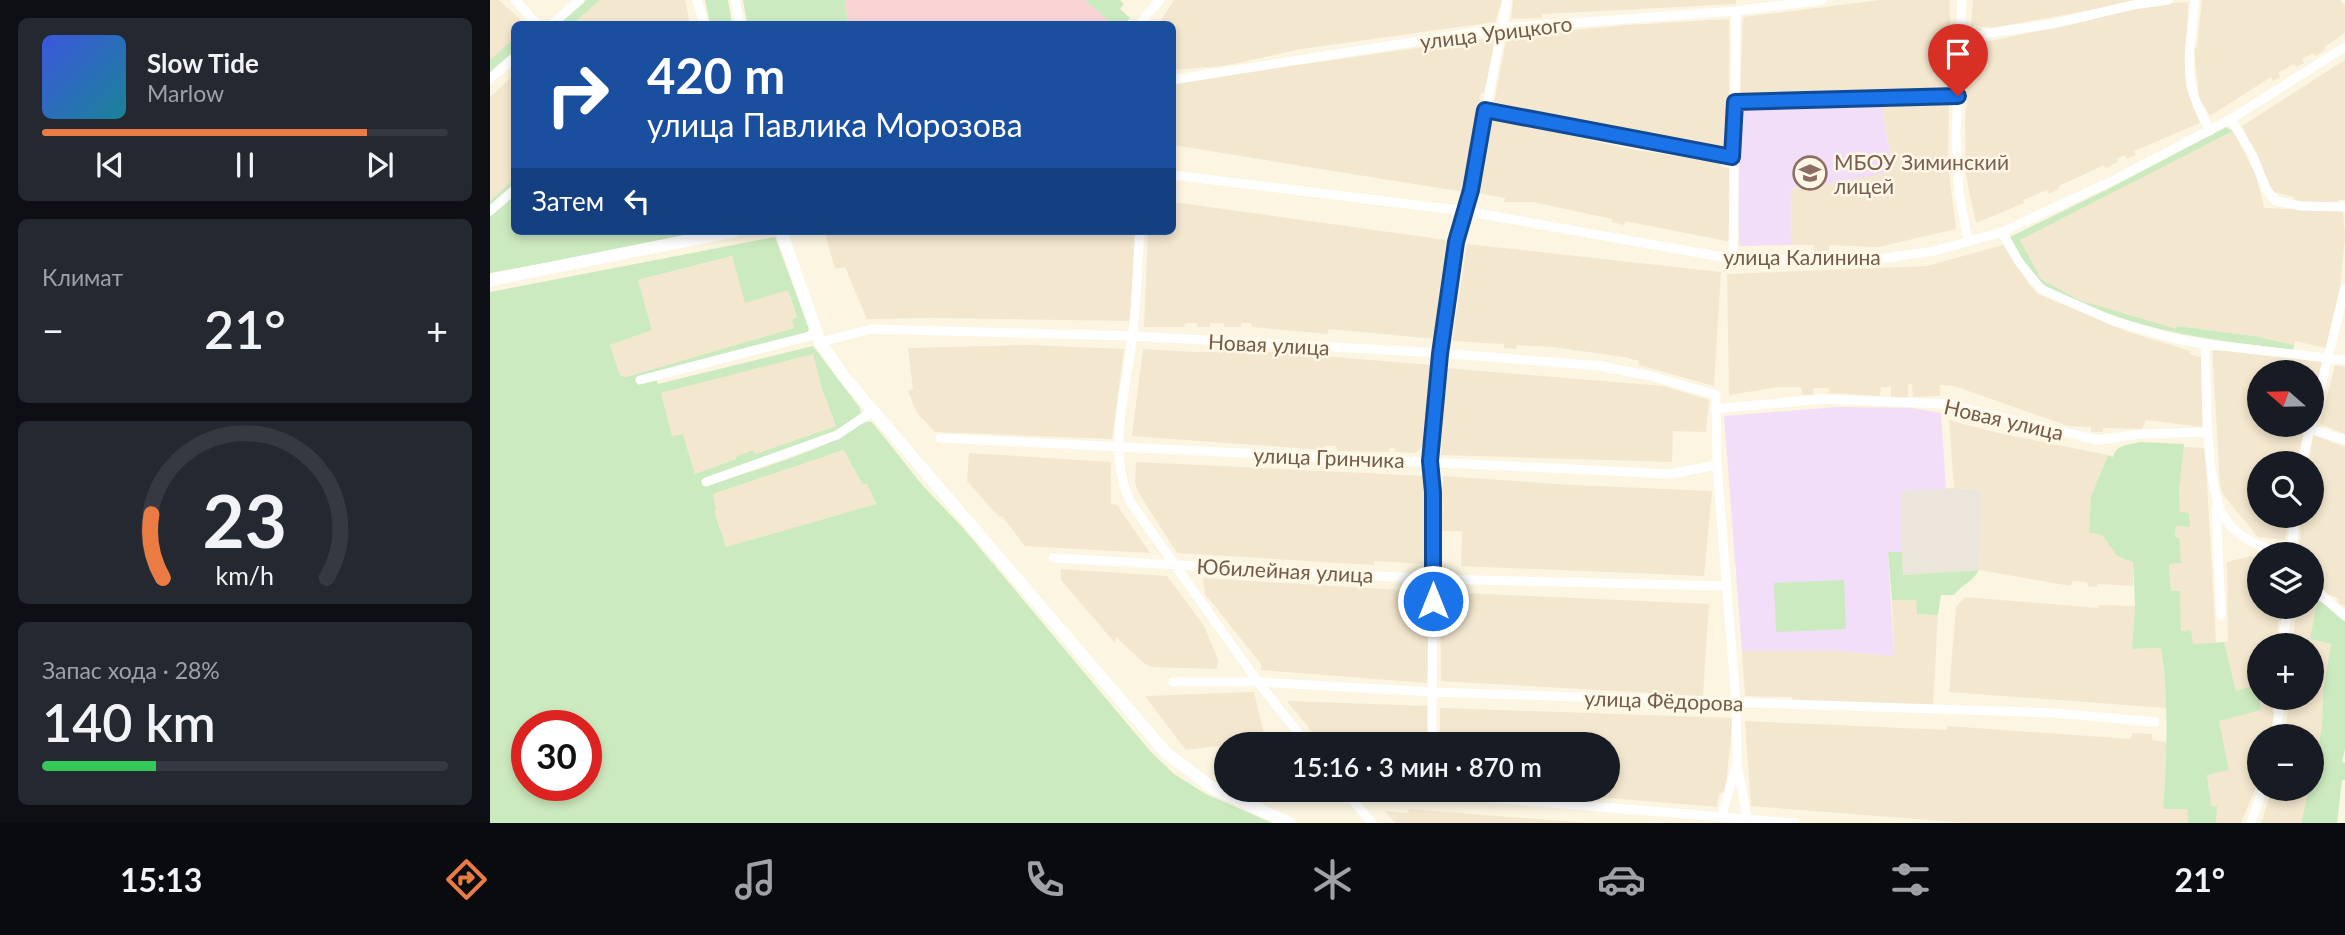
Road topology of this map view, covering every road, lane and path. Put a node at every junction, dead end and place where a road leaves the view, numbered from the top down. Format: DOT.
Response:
graph roads {
  1 [pos="515,0"];
  2 [pos="580,0"];
  3 [pos="697,0"];
  4 [pos="736,0"];
  5 [pos="1160,0"];
  6 [pos="1507,0"];
  7 [pos="1822,0"];
  8 [pos="1962,0"];
  9 [pos="2168,0"];
  10 [pos="2195,0"];
  11 [pos="1740,7"];
  12 [pos="534,21"];
  13 [pos="556,21"];
  14 [pos="703,21"];
  15 [pos="740,21"];
  16 [pos="1143,21"];
  17 [pos="1502,28"];
  18 [pos="1962,37"];
  19 [pos="2345,47"];
  20 [pos="511,61"];
  21 [pos="490,79"];
  22 [pos="1176,79"];
  23 [pos="1958,96"];
  24 [pos="1735,102"];
  25 [pos="1485,110"];
  26 [pos="2231,119"];
  27 [pos="2210,131"];
  28 [pos="1732,157"];
  29 [pos="1176,175"];
  30 [pos="511,193"];
  31 [pos="2345,207"];
  32 [pos="490,211"];
  33 [pos="1465,211"];
  34 [pos="2002,232"];
  35 [pos="715,235"];
  36 [pos="782,235"];
  37 [pos="1140,235"];
  38 [pos="1968,241"];
  39 [pos="1733,259"];
  40 [pos="490,280"];
  41 [pos="2345,289"];
  42 [pos="1133,336"];
  43 [pos="818,338"];
  44 [pos="2205,344"];
  45 [pos="1440,354"];
  46 [pos="2330,357"];
  47 [pos="2345,360"];
  48 [pos="2324,378"];
  49 [pos="640,380"];
  50 [pos="1715,409"];
  51 [pos="873,411"];
  52 [pos="2324,431"];
  53 [pos="2208,432"];
  54 [pos="940,438"];
  55 [pos="2345,440"];
  56 [pos="1118,448"];
  57 [pos="1430,461"];
  58 [pos="1717,466"];
  59 [pos="706,482"];
  60 [pos="2216,499"];
  61 [pos="2255,542"];
  62 [pos="1053,558"];
  63 [pos="1173,563"];
  64 [pos="1434,579"];
  65 [pos="1727,586"];
  66 [pos="2324,598"];
  67 [pos="2221,615"];
  68 [pos="2345,616"];
  69 [pos="1173,682"];
  70 [pos="1258,682"];
  71 [pos="1432,692"];
  72 [pos="1736,703"];
  73 [pos="2155,722"];
  74 [pos="1298,732"];
  75 [pos="1432,732"];
  76 [pos="1737,764"];
  77 [pos="2259,801"];
  78 [pos="1354,802"];
  79 [pos="1550,802"];
  80 [pos="1721,818"];
  81 [pos="1748,822"];
  82 [pos="1289,823"];
  83 [pos="1372,823"];
  84 [pos="1794,823"];
  85 [pos="2251,823"];
  1 -- 12 [label="street"];
  2 -- 13 [label="street"];
  3 -- 14 [label="street"];
  4 -- 15 [label="street"];
  5 -- 16 [label="street"];
  6 -- 17 [label="street"];
  7 -- 11 [label="street, улица Урицкого"];
  8 -- 18 [label="street"];
  9 -- 18 [label="street"];
  10 -- 27 [label="street"];
  11 -- 17 [label="street, улица Урицкого"];
  11 -- 24 [label="street"];
  17 -- 22 [label="street, улица Урицкого"];
  17 -- 25 [label="street"];
  18 -- 23 [label="street"];
  19 -- 26 [label="street, улица Калинина"];
  20 -- 21 [label="street"];
  23 -- 24 [label="street"];
  23 -- 38 [label="street"];
  24 -- 28 [label="street"];
  25 -- 28 [label="street"];
  25 -- 33 [label="street"];
  26 -- 27 [label="street, улица Калинина"];
  26 -- 31 [label="street"];
  27 -- 34 [label="street, улица Калинина"];
  28 -- 39 [label="street"];
  29 -- 33 [label="street, улица Калинина"];
  30 -- 32 [label="street"];
  33 -- 39 [label="street, улица Калинина"];
  33 -- 45 [label="street"];
  34 -- 38 [label="street, улица Калинина"];
  34 -- 44 [label="street"];
  35 -- 40 [label="street"];
  36 -- 43 [label="street"];
  37 -- 42 [label="street"];
  38 -- 39 [label="street, улица Калинина"];
  41 -- 46 [label="street"];
  42 -- 43 [label="street, Новая улица"];
  42 -- 45 [label="street, Новая улица"];
  42 -- 56 [label="street"];
  43 -- 49 [label="street, Новая улица"];
  43 -- 51 [label="street"];
  44 -- 46 [label="street"];
  44 -- 53 [label="street"];
  45 -- 50 [label="street, Новая улица"];
  45 -- 57 [label="street"];
  46 -- 47 [label="street"];
  46 -- 48 [label="street"];
  50 -- 53 [label="street, Новая улица"];
  50 -- 58 [label="street"];
  51 -- 59 [label="street"];
  51 -- 82 [label="street"];
  52 -- 55 [label="street"];
  53 -- 60 [label="street"];
  54 -- 56 [label="street, улица Гринчика"];
  56 -- 57 [label="street, улица Гринчика"];
  56 -- 63 [label="street"];
  57 -- 58 [label="street, улица Гринчика"];
  57 -- 64 [label="street"];
  58 -- 65 [label="street"];
  60 -- 61 [label="street"];
  60 -- 67 [label="street"];
  62 -- 63 [label="street, Юбилейная улица"];
  63 -- 64 [label="street, Юбилейная улица"];
  63 -- 70 [label="street"];
  64 -- 65 [label="street, Юбилейная улица"];
  64 -- 71 [label="street"];
  65 -- 72 [label="street"];
  66 -- 68 [label="street"];
  69 -- 70 [label="street, улица Фёдорова"];
  70 -- 71 [label="street, улица Фёдорова"];
  70 -- 74 [label="street"];
  71 -- 72 [label="street, улица Фёдорова"];
  71 -- 75 [label="street"];
  72 -- 73 [label="street, улица Фёдорова"];
  72 -- 76 [label="street"];
  76 -- 80 [label="street"];
  76 -- 81 [label="street"];
  77 -- 85 [label="street"];
  78 -- 83 [label="street"];
  79 -- 80 [label="street"];
  80 -- 81 [label="street"];
  81 -- 84 [label="street"];
}
